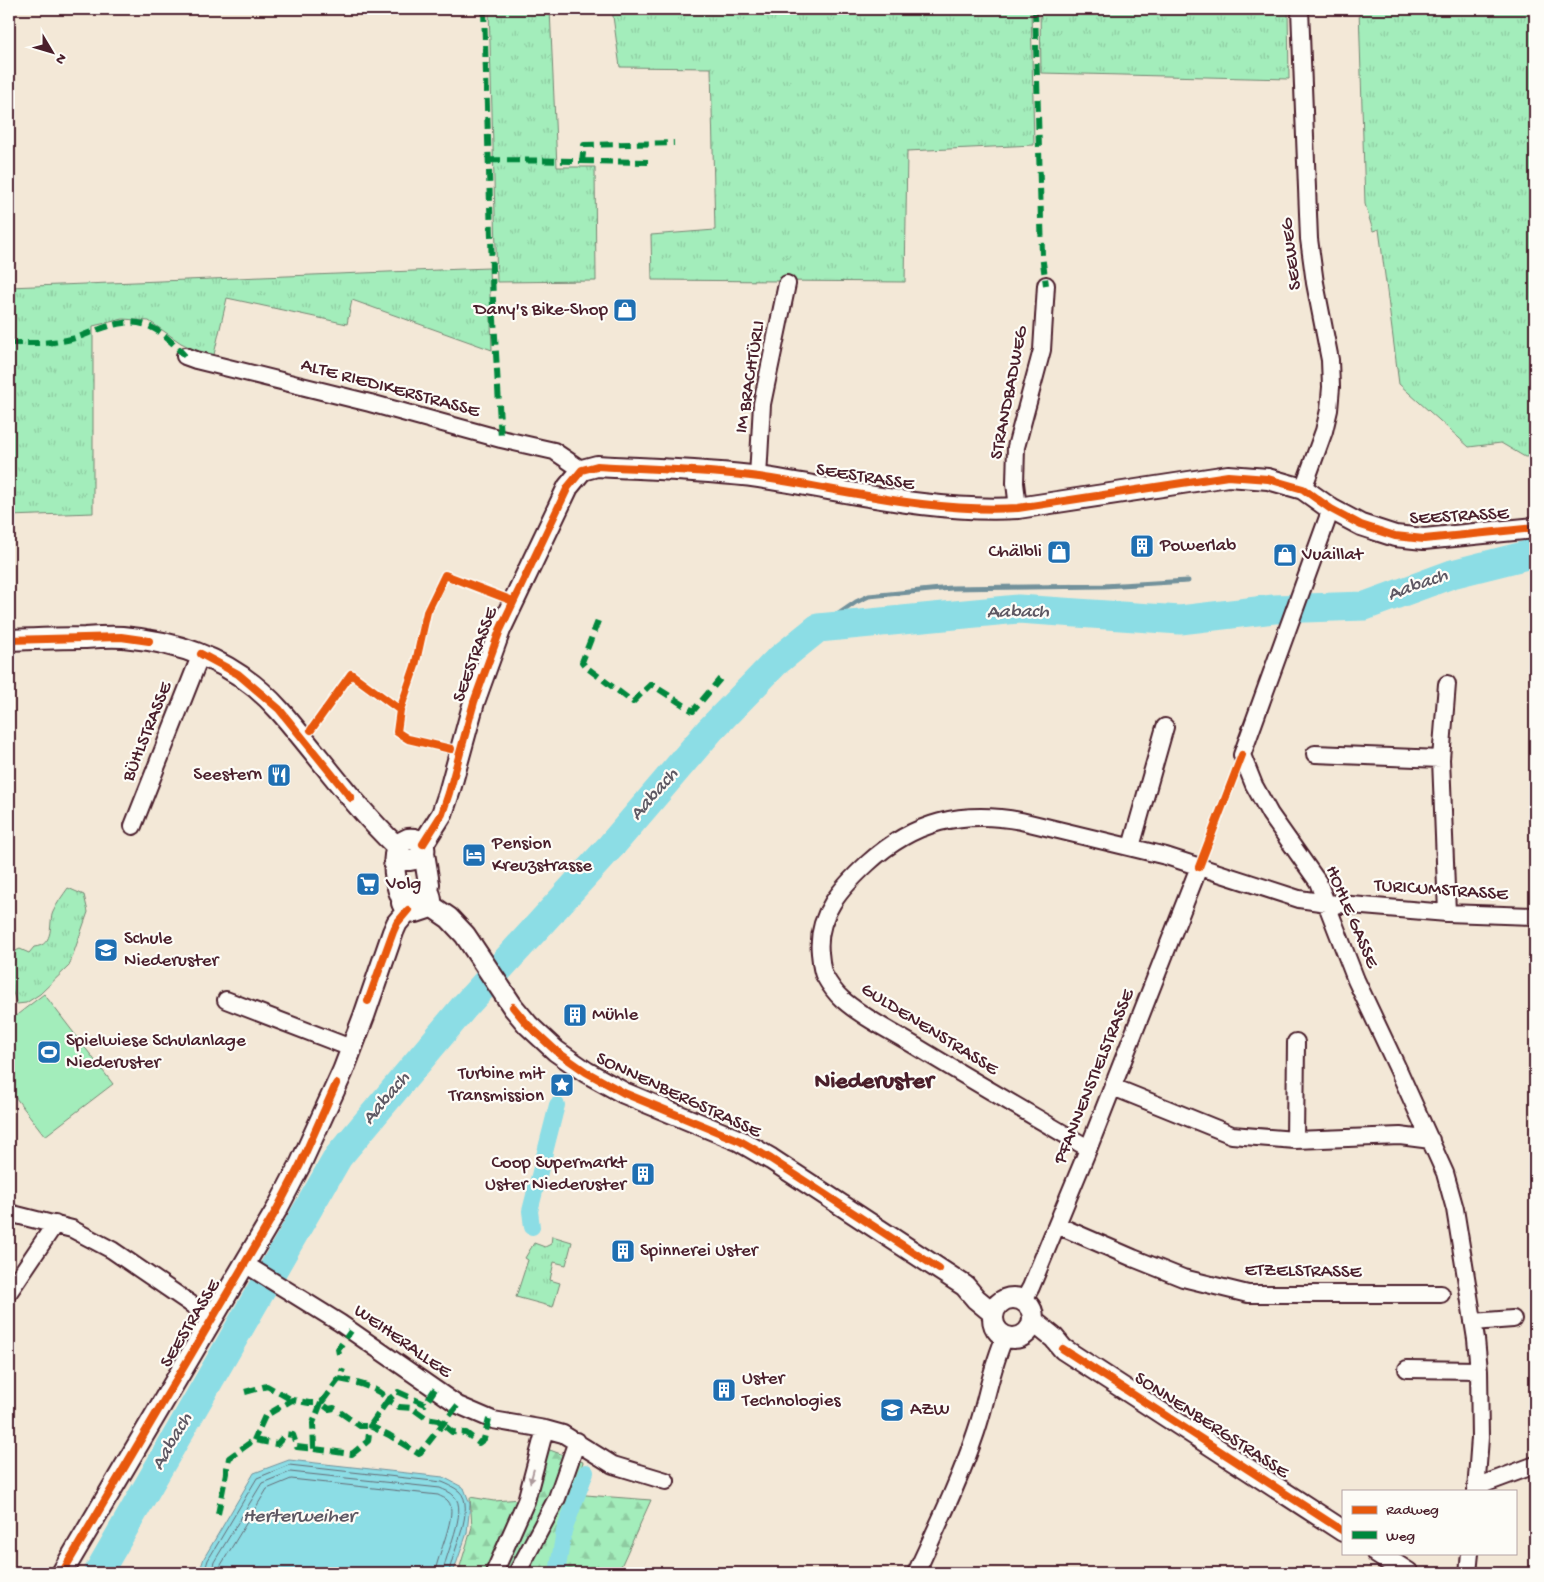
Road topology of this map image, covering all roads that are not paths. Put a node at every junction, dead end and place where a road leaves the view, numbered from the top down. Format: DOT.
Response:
graph roads {
  1 [pos="1300,9"];
  2 [pos="787,284"];
  3 [pos="1046,285"];
  4 [pos="185,356"];
  5 [pos="582,470"];
  6 [pos="758,477"];
  7 [pos="1303,490"];
  8 [pos="1018,508"];
  9 [pos="1331,509"];
  10 [pos="1535,528"];
  11 [pos="9,640"];
  12 [pos="201,654"];
  13 [pos="1447,684"];
  14 [pos="1165,727"];
  15 [pos="1315,754"];
  16 [pos="1441,759"];
  17 [pos="133,826"];
  18 [pos="1131,847"];
  19 [pos="423,848"];
  20 [pos="396,850"];
  21 [pos="1199,867"];
  22 [pos="429,899"];
  23 [pos="1327,903"];
  24 [pos="405,905"];
  25 [pos="1447,913"];
  26 [pos="1535,916"];
  27 [pos="226,1000"];
  28 [pos="1296,1042"];
  29 [pos="352,1048"];
  30 [pos="1113,1087"];
  31 [pos="1295,1140"];
  32 [pos="1431,1140"];
  33 [pos="1089,1147"];
  34 [pos="9,1213"];
  35 [pos="55,1224"];
  36 [pos="1057,1225"];
  37 [pos="253,1269"];
  38 [pos="9,1292"];
  39 [pos="1441,1294"];
  40 [pos="1024,1300"];
  41 [pos="998,1306"];
  42 [pos="213,1318"];
  43 [pos="1513,1319"];
  44 [pos="1473,1322"];
  45 [pos="1030,1327"];
  46 [pos="1005,1336"];
  47 [pos="1407,1369"];
  48 [pos="1479,1370"];
  49 [pos="545,1429"];
  50 [pos="576,1441"];
  51 [pos="1535,1465"];
  52 [pos="666,1481"];
  53 [pos="1476,1489"];
  54 [pos="1342,1530"];
  55 [pos="1379,1554"];
  56 [pos="1470,1554"];
  57 [pos="62,1573"];
  58 [pos="494,1573"];
  59 [pos="518,1573"];
  60 [pos="916,1573"];
  61 [pos="1408,1573"];
  62 [pos="1468,1573"];
  1 -- 7 [label="street, SEEWEG"];
  2 -- 6 [label="street, IM BRACHTÜRLI"];
  3 -- 8 [label="street, STRANDBADWEG"];
  4 -- 5 [label="street, ALTE RIEDIKERSTRASSE"];
  5 -- 6 [label="street, SEESTRASSE"];
  5 -- 19 [label="street, SEESTRASSE"];
  6 -- 8 [label="street, SEESTRASSE"];
  7 -- 8 [label="street, SEESTRASSE"];
  7 -- 9 [label="street, SEESTRASSE"];
  9 -- 10 [label="street, SEESTRASSE"];
  9 -- 23 [label="street, HOHLE GASSE"];
  11 -- 12 [label="street"];
  12 -- 17 [label="street, BÜHLSTRASSE"];
  12 -- 20 [label="street"];
  13 -- 16 [label="street"];
  14 -- 18 [label="street"];
  15 -- 16 [label="street"];
  16 -- 25 [label="street"];
  18 -- 21 [label="street, GULDENENSTRASSE"];
  18 -- 33 [label="street, GULDENENSTRASSE"];
  19 -- 20 [label="street"];
  19 -- 22 [label="street"];
  20 -- 24 [label="street"];
  21 -- 23 [label="street, TURICUMSTRASSE"];
  21 -- 30 [label="street, PFANNENSTIELSTRASSE"];
  22 -- 24 [label="street"];
  22 -- 41 [label="street, SONNENBERGSTRASSE"];
  23 -- 25 [label="street, TURICUMSTRASSE"];
  23 -- 32 [label="street, HOHLE GASSE"];
  24 -- 29 [label="street, SEESTRASSE"];
  25 -- 26 [label="street, TURICUMSTRASSE"];
  27 -- 29 [label="street"];
  28 -- 31 [label="street"];
  29 -- 37 [label="street, SEESTRASSE"];
  30 -- 31 [label="street"];
  30 -- 33 [label="street, PFANNENSTIELSTRASSE"];
  31 -- 32 [label="street"];
  32 -- 44 [label="street, HOHLE GASSE"];
  33 -- 36 [label="street, PFANNENSTIELSTRASSE"];
  34 -- 35 [label="street"];
  35 -- 38 [label="street"];
  35 -- 42 [label="street"];
  36 -- 39 [label="street, ETZELSTRASSE"];
  36 -- 40 [label="street, PFANNENSTIELSTRASSE"];
  37 -- 42 [label="street, SEESTRASSE"];
  37 -- 49 [label="street, WEIHERALLEE"];
  40 -- 41 [label="street"];
  40 -- 45 [label="street"];
  41 -- 46 [label="street"];
  42 -- 57 [label="street, SEESTRASSE"];
  43 -- 44 [label="street"];
  44 -- 48 [label="street, HOHLE GASSE"];
  45 -- 46 [label="street"];
  45 -- 54 [label="street, SONNENBERGSTRASSE"];
  46 -- 60 [label="street"];
  47 -- 48 [label="street"];
  48 -- 53 [label="street, HOHLE GASSE"];
  49 -- 50 [label="street, WEIHERALLEE"];
  49 -- 58 [label="street, one-way"];
  50 -- 52 [label="street, WEIHERALLEE"];
  50 -- 59 [label="street"];
  51 -- 53 [label="street"];
  55 -- 61 [label="street"];
  56 -- 62 [label="street"];
}
